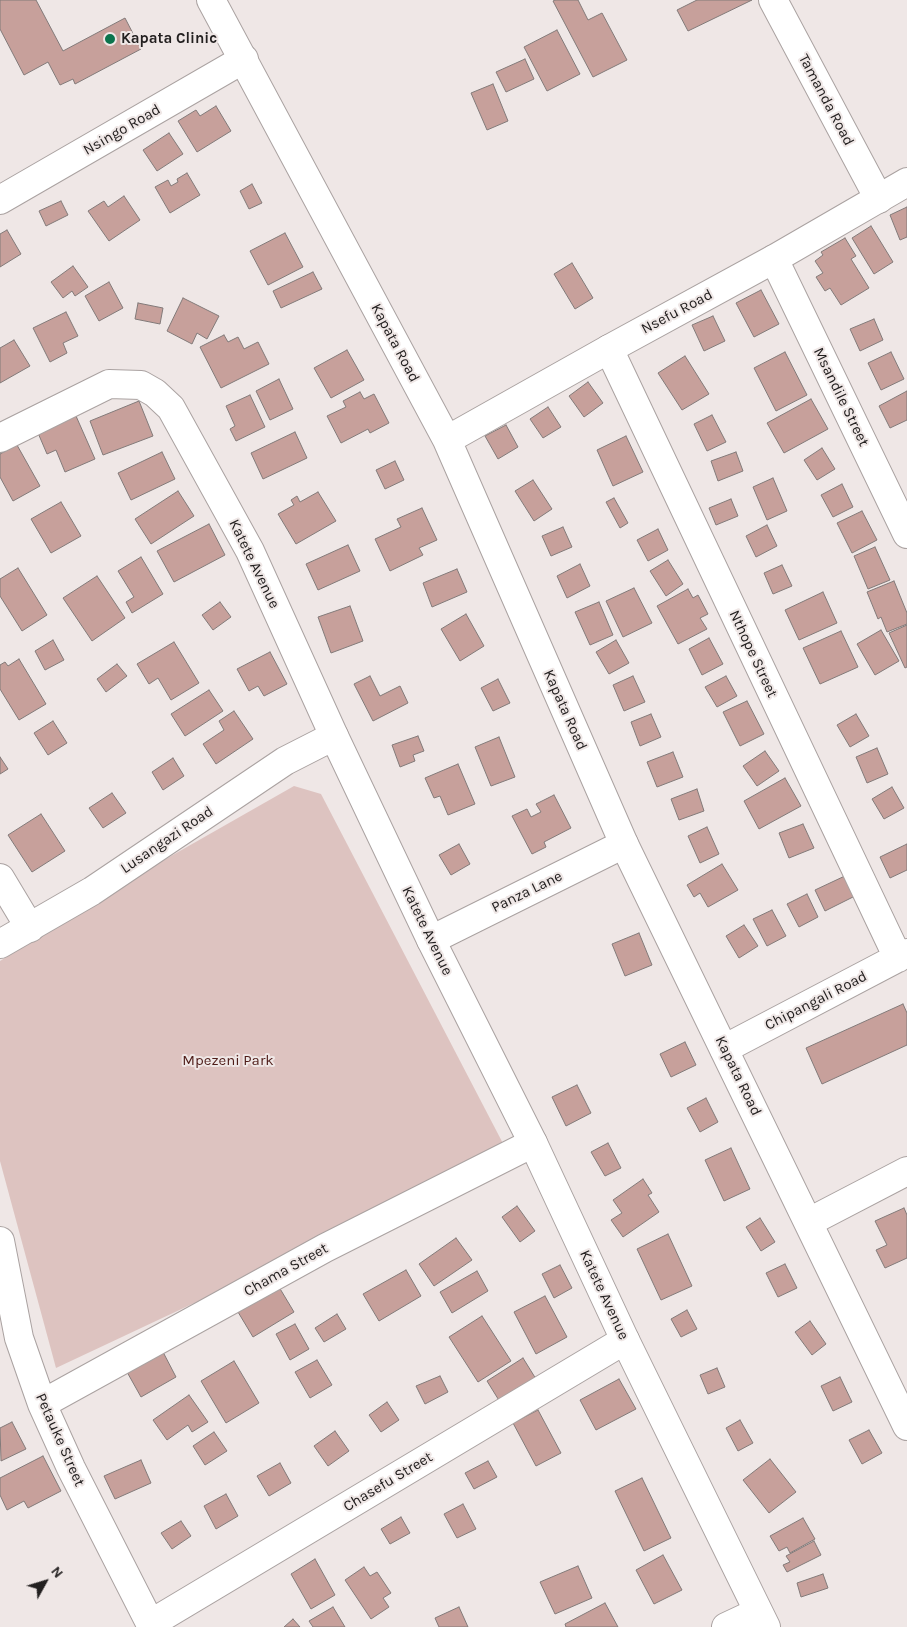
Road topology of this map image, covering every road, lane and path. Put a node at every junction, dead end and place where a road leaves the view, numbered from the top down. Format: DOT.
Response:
graph roads {
  1 [pos="212,0"];
  2 [pos="774,0"];
  3 [pos="244,59"];
  4 [pos="907,182"];
  5 [pos="879,199"];
  6 [pos="0,200"];
  7 [pos="774,259"];
  8 [pos="609,349"];
  9 [pos="0,438"];
  10 [pos="446,440"];
  11 [pos="907,534"];
  12 [pos="334,736"];
  13 [pos="624,844"];
  14 [pos="0,878"];
  15 [pos="30,928"];
  16 [pos="431,940"];
  17 [pos="0,944"];
  18 [pos="902,955"];
  19 [pos="724,1049"];
  20 [pos="533,1143"];
  21 [pos="907,1171"];
  22 [pos="809,1222"];
  23 [pos="0,1241"];
  24 [pos="625,1340"];
  25 [pos="42,1404"];
  26 [pos="907,1426"];
  27 [pos="762,1620"];
  28 [pos="151,1625"];
  29 [pos="726,1627"];
  1 -- 3 [label="street, Kapata Road"];
  2 -- 5 [label="street, Tamanda Road"];
  3 -- 6 [label="street, Nsingo Road"];
  3 -- 10 [label="street, Kapata Road"];
  4 -- 5 [label="street, Nsefu Road"];
  5 -- 7 [label="street, Nsefu Road"];
  7 -- 8 [label="street, Nsefu Road"];
  7 -- 11 [label="street, Msandile Street"];
  8 -- 10 [label="street, Nsefu Road"];
  8 -- 18 [label="street, Nthope Street"];
  9 -- 12 [label="street, Katete Avenue"];
  10 -- 13 [label="street, Kapata Road"];
  12 -- 15 [label="street, Lusangazi Road"];
  12 -- 16 [label="street, Katete Avenue"];
  13 -- 16 [label="street, Panza Lane"];
  13 -- 19 [label="street, Kapata Road"];
  14 -- 15 [label="street"];
  15 -- 17 [label="street, Lusangazi Road"];
  16 -- 20 [label="street, Katete Avenue"];
  18 -- 19 [label="street, Chipangali Road"];
  19 -- 22 [label="street, Kapata Road"];
  20 -- 24 [label="street, Katete Avenue"];
  20 -- 25 [label="street, Chama Street"];
  21 -- 22 [label="street"];
  22 -- 26 [label="street, Kapata Road"];
  23 -- 25 [label="street, Petauke Street"];
  24 -- 27 [label="street, Katete Avenue"];
  24 -- 28 [label="street, Chasefu Street"];
  25 -- 28 [label="street, Petauke Street"];
  27 -- 29 [label="street"];
}
